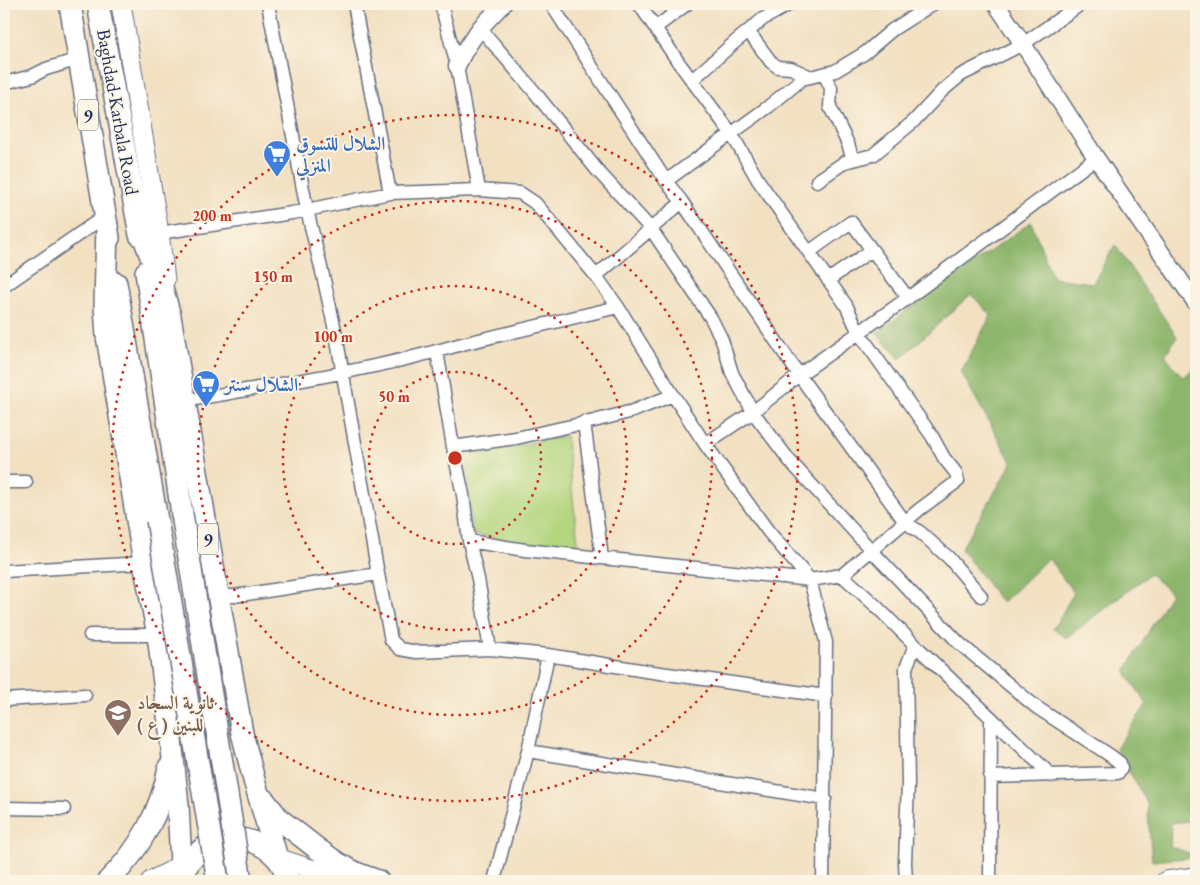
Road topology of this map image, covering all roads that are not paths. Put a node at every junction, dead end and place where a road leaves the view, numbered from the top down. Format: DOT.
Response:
graph roads {
  1 [pos="70,4"];
  2 [pos="121,4"];
  3 [pos="268,4"];
  4 [pos="354,4"];
  5 [pos="441,4"];
  6 [pos="503,4"];
  7 [pos="551,4"];
  8 [pos="639,4"];
  9 [pos="687,4"];
  10 [pos="790,4"];
  11 [pos="933,4"];
  12 [pos="996,4"];
  13 [pos="1081,4"];
  14 [pos="100,13"];
  15 [pos="74,27"];
  16 [pos="480,28"];
  17 [pos="655,28"];
  18 [pos="748,31"];
  19 [pos="1023,44"];
  20 [pos="80,65"];
  21 [pos="457,66"];
  22 [pos="110,73"];
  23 [pos="818,76"];
  24 [pos="692,80"];
  25 [pos="4,83"];
  26 [pos="732,133"];
  27 [pos="1096,158"];
  28 [pos="852,160"];
  29 [pos="666,181"];
  30 [pos="817,181"];
  31 [pos="479,190"];
  32 [pos="390,193"];
  33 [pos="682,202"];
  34 [pos="307,210"];
  35 [pos="106,220"];
  36 [pos="138,221"];
  37 [pos="651,229"];
  38 [pos="159,233"];
  39 [pos="872,250"];
  40 [pos="809,252"];
  41 [pos="596,276"];
  42 [pos="828,280"];
  43 [pos="4,286"];
  44 [pos="908,298"];
  45 [pos="1196,301"];
  46 [pos="618,307"];
  47 [pos="170,316"];
  48 [pos="859,333"];
  49 [pos="436,351"];
  50 [pos="343,372"];
  51 [pos="799,375"];
  52 [pos="673,396"];
  53 [pos="184,402"];
  54 [pos="753,412"];
  55 [pos="584,422"];
  56 [pos="705,444"];
  57 [pos="453,447"];
  58 [pos="4,482"];
  59 [pos="26,482"];
  60 [pos="906,522"];
  61 [pos="469,540"];
  62 [pos="871,550"];
  63 [pos="602,558"];
  64 [pos="144,563"];
  65 [pos="4,571"];
  66 [pos="378,574"];
  67 [pos="842,575"];
  68 [pos="810,580"];
  69 [pos="218,596"];
  70 [pos="980,596"];
  71 [pos="90,635"];
  72 [pos="158,635"];
  73 [pos="915,645"];
  74 [pos="490,650"];
  75 [pos="548,655"];
  76 [pos="85,695"];
  77 [pos="826,696"];
  78 [pos="4,700"];
  79 [pos="991,718"];
  80 [pos="171,739"];
  81 [pos="528,751"];
  82 [pos="1052,776"];
  83 [pos="990,777"];
  84 [pos="254,780"];
  85 [pos="825,799"];
  86 [pos="4,808"];
  87 [pos="64,809"];
  88 [pos="277,858"];
  89 [pos="181,875"];
  90 [pos="1196,877"];
  91 [pos="108,881"];
  92 [pos="151,881"];
  93 [pos="218,881"];
  94 [pos="241,881"];
  95 [pos="288,881"];
  96 [pos="378,881"];
  97 [pos="494,881"];
  98 [pos="823,881"];
  99 [pos="906,881"];
  100 [pos="990,881"];
  101 [pos="1166,881"];
  1 -- 15 [label="highway, Baghdad-Karbala Road / 9"];
  2 -- 38 [label="main road"];
  3 -- 34 [label="street"];
  4 -- 32 [label="street"];
  5 -- 21 [label="street"];
  6 -- 16 [label="street"];
  7 -- 29 [label="street"];
  8 -- 17 [label="street"];
  9 -- 17 [label="street"];
  10 -- 18 [label="street"];
  11 -- 23 [label="street"];
  12 -- 19 [label="street"];
  13 -- 19 [label="street"];
  14 -- 15 [label="highway"];
  14 -- 22 [label="highway, Baghdad-Karbala Road / 9"];
  15 -- 20 [label="highway, Baghdad-Karbala Road / 9"];
  16 -- 21 [label="street"];
  16 -- 37 [label="street"];
  17 -- 24 [label="street"];
  18 -- 23 [label="street"];
  18 -- 24 [label="street"];
  19 -- 27 [label="street"];
  19 -- 28 [label="street"];
  20 -- 22 [label="highway"];
  20 -- 25 [label="street"];
  20 -- 35 [label="highway, Baghdad-Karbala Road / 9"];
  21 -- 31 [label="street"];
  22 -- 36 [label="highway, Baghdad-Karbala Road / 9"];
  23 -- 26 [label="street"];
  23 -- 28 [label="street"];
  24 -- 26 [label="street"];
  26 -- 29 [label="street"];
  26 -- 40 [label="street"];
  27 -- 44 [label="street"];
  27 -- 45 [label="street"];
  28 -- 30 [label="street"];
  29 -- 33 [label="street"];
  31 -- 32 [label="street"];
  31 -- 41 [label="street"];
  32 -- 34 [label="street"];
  33 -- 37 [label="street"];
  33 -- 51 [label="street"];
  34 -- 38 [label="street"];
  34 -- 50 [label="street"];
  35 -- 43 [label="street"];
  35 -- 64 [label="highway, 9"];
  35 -- 93 [label="highway, 9, bridge"];
  36 -- 47 [label="highway, 9"];
  36 -- 94 [label="highway, 9, bridge"];
  37 -- 41 [label="street"];
  37 -- 54 [label="street"];
  38 -- 47 [label="main road"];
  39 -- 40 [label="street"];
  39 -- 42 [label="street"];
  39 -- 44 [label="street"];
  40 -- 42 [label="street"];
  41 -- 46 [label="street"];
  42 -- 48 [label="street"];
  44 -- 48 [label="street"];
  46 -- 49 [label="street"];
  46 -- 52 [label="street"];
  47 -- 53 [label="highway, 9"];
  48 -- 51 [label="street"];
  48 -- 60 [label="street"];
  49 -- 50 [label="street"];
  49 -- 57 [label="street"];
  50 -- 53 [label="street"];
  50 -- 66 [label="street"];
  51 -- 54 [label="street"];
  51 -- 60 [label="street"];
  52 -- 55 [label="street"];
  52 -- 56 [label="street"];
  53 -- 69 [label="highway, 9"];
  54 -- 56 [label="street"];
  54 -- 62 [label="street"];
  55 -- 57 [label="street"];
  55 -- 63 [label="street"];
  56 -- 68 [label="street"];
  57 -- 61 [label="street"];
  58 -- 59 [label="street"];
  60 -- 62 [label="street"];
  60 -- 70 [label="street"];
  61 -- 63 [label="street"];
  61 -- 74 [label="street"];
  62 -- 67 [label="street"];
  62 -- 82 [label="street"];
  63 -- 68 [label="street"];
  64 -- 65 [label="street"];
  64 -- 72 [label="highway, 9"];
  66 -- 69 [label="street"];
  66 -- 74 [label="street"];
  67 -- 68 [label="street"];
  67 -- 73 [label="street"];
  68 -- 77 [label="street"];
  69 -- 84 [label="highway, 9"];
  71 -- 72 [label="street"];
  72 -- 80 [label="highway, 9"];
  73 -- 79 [label="street"];
  73 -- 99 [label="street"];
  74 -- 75 [label="street"];
  75 -- 77 [label="street"];
  75 -- 81 [label="street"];
  76 -- 78 [label="street"];
  77 -- 85 [label="street"];
  79 -- 82 [label="street"];
  79 -- 83 [label="street"];
  80 -- 89 [label="highway, 9"];
  80 -- 91 [label="highway"];
  81 -- 85 [label="street"];
  81 -- 97 [label="street"];
  82 -- 83 [label="street"];
  83 -- 100 [label="street"];
  84 -- 88 [label="highway, 9"];
  84 -- 96 [label="highway"];
  85 -- 98 [label="street"];
  86 -- 87 [label="street"];
  88 -- 89 [label="highway, 9"];
  88 -- 95 [label="highway, 9"];
  88 -- 96 [label="main road"];
  89 -- 92 [label="main road"];
  90 -- 101 [label="main road"];
}
